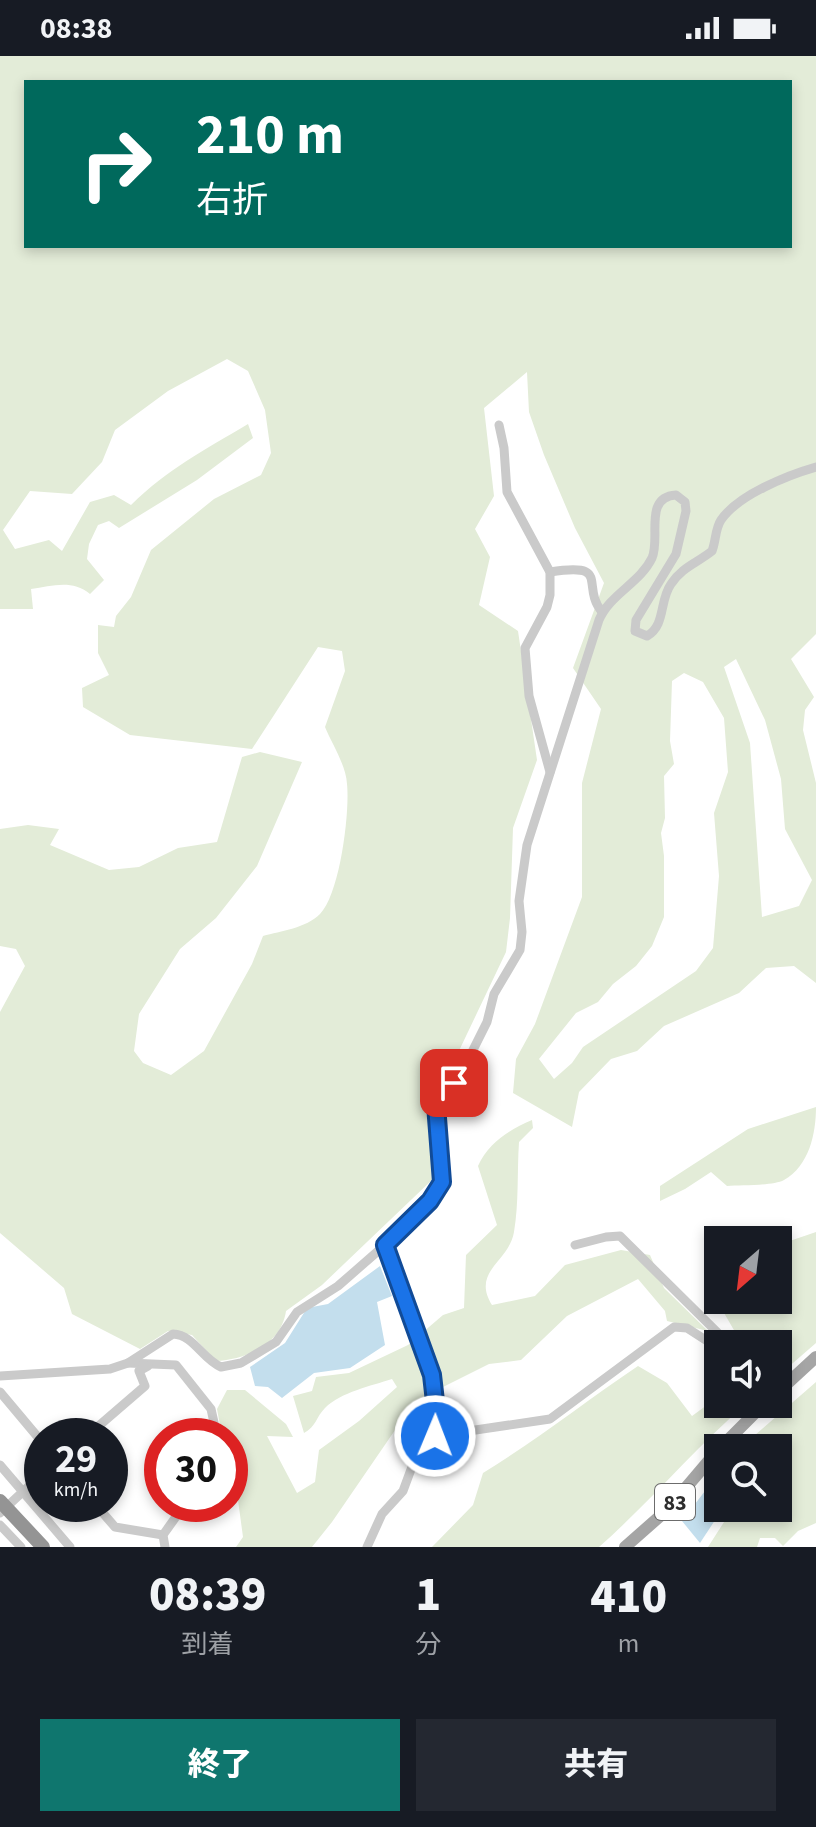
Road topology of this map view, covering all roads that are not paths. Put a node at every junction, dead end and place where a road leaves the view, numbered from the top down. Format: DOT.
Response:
graph roads {
  1 [pos="499,425"];
  2 [pos="816,467"];
  3 [pos="550,572"];
  4 [pos="602,612"];
  5 [pos="550,772"];
  6 [pos="385,1245"];
  7 [pos="575,1245"];
  8 [pos="715,1330"];
  9 [pos="704,1339"];
  10 [pos="816,1357"];
  11 [pos="128,1363"];
  12 [pos="152,1364"];
  13 [pos="0,1376"];
  14 [pos="792,1379"];
  15 [pos="0,1392"];
  16 [pos="108,1418"];
  17 [pos="213,1418"];
  18 [pos="750,1418"];
  19 [pos="24,1421"];
  20 [pos="734,1434"];
  21 [pos="435,1436"];
  22 [pos="0,1465"];
  23 [pos="704,1467"];
  24 [pos="22,1491"];
  25 [pos="2,1507"];
  26 [pos="111,1522"];
  27 [pos="172,1522"];
  28 [pos="0,1525"];
  29 [pos="163,1535"];
  30 [pos="21,1547"];
  31 [pos="43,1547"];
  32 [pos="70,1547"];
  33 [pos="165,1547"];
  34 [pos="367,1547"];
  35 [pos="625,1547"];
  1 -- 3 [label="street"];
  2 -- 4 [label="street"];
  3 -- 4 [label="street"];
  3 -- 5 [label="street"];
  4 -- 5 [label="street"];
  5 -- 6 [label="street"];
  6 -- 11 [label="street"];
  6 -- 21 [label="street"];
  7 -- 8 [label="street"];
  9 -- 21 [label="street"];
  10 -- 14 [label="main road"];
  11 -- 12 [label="street"];
  11 -- 13 [label="street"];
  12 -- 16 [label="street"];
  12 -- 17 [label="street"];
  15 -- 19 [label="street"];
  18 -- 20 [label="main road, 83"];
  21 -- 34 [label="street"];
  22 -- 24 [label="street"];
  23 -- 35 [label="main road, 83"];
  24 -- 25 [label="street"];
  24 -- 32 [label="street"];
  25 -- 31 [label="highway"];
  26 -- 29 [label="street"];
  27 -- 29 [label="street"];
  28 -- 30 [label="street"];
  29 -- 33 [label="street"];
}
